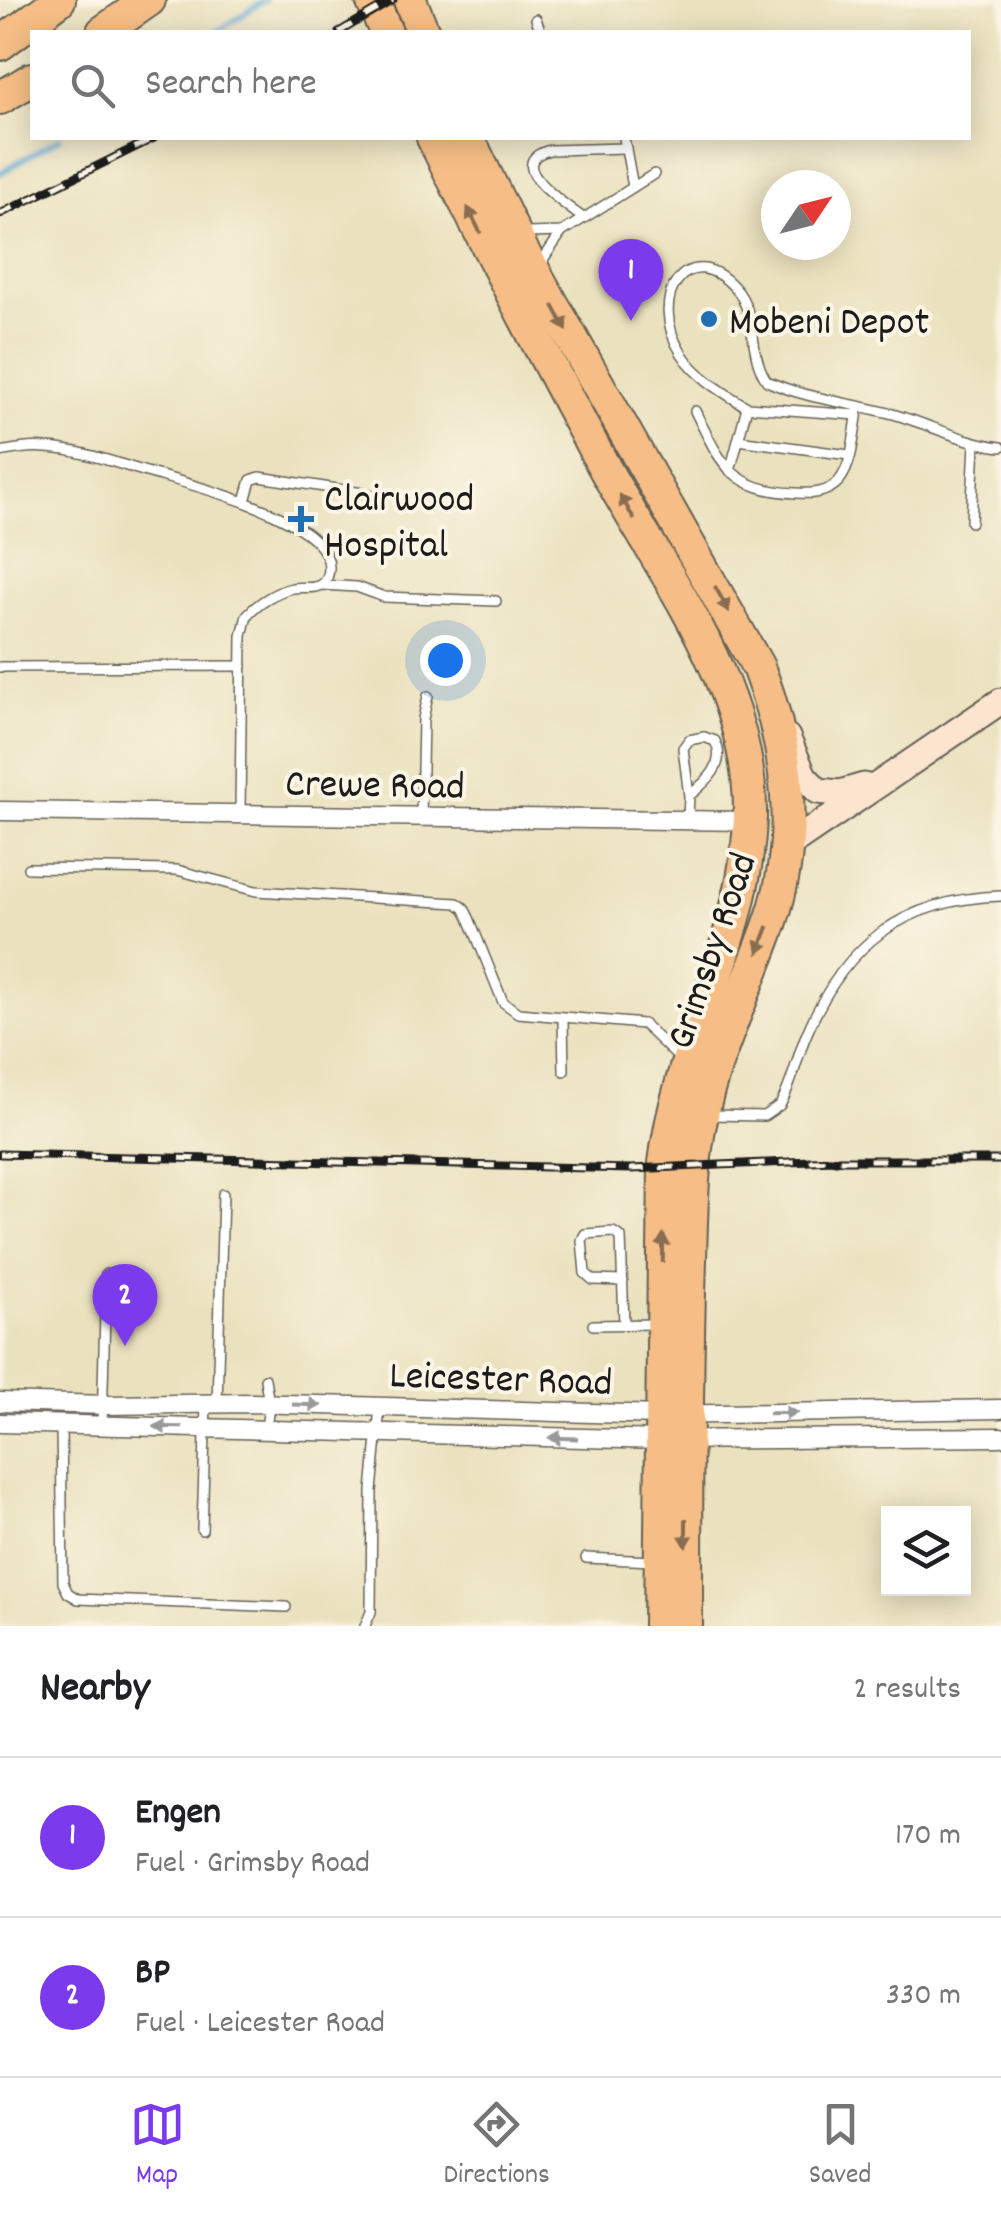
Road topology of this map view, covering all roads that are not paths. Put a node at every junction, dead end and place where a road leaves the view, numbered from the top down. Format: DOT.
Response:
graph roads {
  1 [pos="60,0"];
  2 [pos="148,0"];
  3 [pos="372,0"];
  4 [pos="410,0"];
  5 [pos="536,19"];
  6 [pos="106,30"];
  7 [pos="385,30"];
  8 [pos="423,30"];
  9 [pos="541,30"];
  10 [pos="0,44"];
  11 [pos="30,80"];
  12 [pos="0,98"];
  13 [pos="434,140"];
  14 [pos="469,140"];
  15 [pos="625,143"];
  16 [pos="654,174"];
  17 [pos="633,187"];
  18 [pos="584,218"];
  19 [pos="506,219"];
  20 [pos="562,232"];
  21 [pos="540,282"];
  22 [pos="746,408"];
  23 [pos="696,411"];
  24 [pos="858,411"];
  25 [pos="738,440"];
  26 [pos="975,444"];
  27 [pos="1001,447"];
  28 [pos="0,452"];
  29 [pos="849,455"];
  30 [pos="730,471"];
  31 [pos="369,494"];
  32 [pos="245,501"];
  33 [pos="971,522"];
  34 [pos="321,584"];
  35 [pos="496,600"];
  36 [pos="242,666"];
  37 [pos="0,667"];
  38 [pos="428,696"];
  39 [pos="1001,701"];
  40 [pos="775,710"];
  41 [pos="885,779"];
  42 [pos="689,796"];
  43 [pos="0,811"];
  44 [pos="240,815"];
  45 [pos="422,818"];
  46 [pos="688,818"];
  47 [pos="750,820"];
  48 [pos="788,846"];
  49 [pos="28,868"];
  50 [pos="1001,896"];
  51 [pos="563,1018"];
  52 [pos="686,1064"];
  53 [pos="564,1071"];
  54 [pos="687,1112"];
  55 [pos="224,1194"];
  56 [pos="106,1274"];
  57 [pos="623,1281"];
  58 [pos="593,1324"];
  59 [pos="624,1324"];
  60 [pos="662,1324"];
  61 [pos="265,1379"];
  62 [pos="0,1402"];
  63 [pos="212,1404"];
  64 [pos="270,1404"];
  65 [pos="101,1405"];
  66 [pos="380,1407"];
  67 [pos="1001,1410"];
  68 [pos="924,1411"];
  69 [pos="0,1423"];
  70 [pos="61,1425"];
  71 [pos="102,1426"];
  72 [pos="673,1427"];
  73 [pos="206,1428"];
  74 [pos="266,1430"];
  75 [pos="378,1433"];
  76 [pos="1001,1438"];
  77 [pos="924,1439"];
  78 [pos="202,1530"];
  79 [pos="586,1558"];
  80 [pos="660,1562"];
  81 [pos="286,1607"];
  82 [pos="364,1626"];
  83 [pos="660,1626"];
  84 [pos="686,1626"];
  1 -- 10 [label="highway"];
  2 -- 6 [label="highway"];
  3 -- 7 [label="highway"];
  4 -- 8 [label="highway"];
  5 -- 9 [label="lane"];
  11 -- 12 [label="highway"];
  47 -- 13 [label="highway, Grimsby Road, one-way"];
  14 -- 19 [label="highway, Grimsby Road"];
  15 -- 17 [label="lane"];
  15 -- 18 [label="lane"];
  16 -- 17 [label="lane"];
  17 -- 18 [label="lane"];
  18 -- 20 [label="lane"];
  19 -- 20 [label="lane"];
  19 -- 21 [label="highway, Grimsby Road"];
  20 -- 21 [label="lane"];
  21 -- 40 [label="highway, Grimsby Road, one-way"];
  22 -- 24 [label="lane"];
  22 -- 24 [label="lane"];
  22 -- 25 [label="lane"];
  23 -- 30 [label="lane"];
  24 -- 26 [label="lane"];
  24 -- 29 [label="lane"];
  25 -- 29 [label="lane"];
  25 -- 30 [label="lane"];
  26 -- 27 [label="lane"];
  26 -- 33 [label="lane"];
  28 -- 32 [label="lane"];
  29 -- 30 [label="lane"];
  31 -- 32 [label="lane"];
  32 -- 34 [label="lane"];
  34 -- 35 [label="lane"];
  34 -- 36 [label="lane"];
  36 -- 37 [label="lane"];
  36 -- 44 [label="lane"];
  38 -- 45 [label="lane"];
  39 -- 41 [label="street"];
  40 -- 41 [label="street"];
  40 -- 48 [label="highway, Grimsby Road"];
  41 -- 48 [label="street"];
  42 -- 42 [label="lane"];
  42 -- 46 [label="lane"];
  43 -- 44 [label="street, Crewe Road"];
  44 -- 45 [label="street, Crewe Road"];
  45 -- 46 [label="street, Crewe Road"];
  46 -- 47 [label="street, Crewe Road"];
  47 -- 52 [label="highway, Grimsby Road"];
  48 -- 54 [label="highway, Grimsby Road, one-way"];
  49 -- 51 [label="lane"];
  50 -- 54 [label="lane"];
  51 -- 52 [label="lane"];
  51 -- 53 [label="lane"];
  52 -- 54 [label="highway, Grimsby Road"];
  60 -- 54 [label="highway, Grimsby Road, one-way"];
  54 -- 72 [label="highway, Grimsby Road"];
  55 -- 63 [label="lane"];
  56 -- 65 [label="lane"];
  57 -- 57 [label="lane"];
  57 -- 59 [label="lane"];
  58 -- 59 [label="lane"];
  59 -- 60 [label="lane"];
  60 -- 72 [label="highway, Grimsby Road"];
  61 -- 64 [label="lane"];
  62 -- 65 [label="street, Leicester Road"];
  63 -- 64 [label="street, Leicester Road"];
  63 -- 65 [label="street, Leicester Road"];
  63 -- 73 [label="lane"];
  64 -- 66 [label="street, Leicester Road, one-way"];
  64 -- 74 [label="lane"];
  65 -- 71 [label="lane"];
  66 -- 72 [label="street, Leicester Road"];
  66 -- 75 [label="lane"];
  67 -- 68 [label="street, Leicester Road"];
  72 -- 68 [label="street, Leicester Road, one-way"];
  68 -- 77 [label="street"];
  69 -- 70 [label="street, Leicester Road"];
  70 -- 71 [label="street, Leicester Road"];
  70 -- 81 [label="lane"];
  73 -- 71 [label="street, Leicester Road, one-way"];
  72 -- 75 [label="street, Leicester Road, one-way"];
  72 -- 77 [label="street, Leicester Road"];
  72 -- 80 [label="highway, Grimsby Road"];
  72 -- 84 [label="highway, Grimsby Road, one-way"];
  73 -- 74 [label="street, Leicester Road"];
  73 -- 78 [label="lane"];
  74 -- 75 [label="street, Leicester Road"];
  75 -- 82 [label="lane"];
  76 -- 77 [label="street, Leicester Road"];
  79 -- 80 [label="lane"];
  80 -- 83 [label="highway, Grimsby Road"];
}
